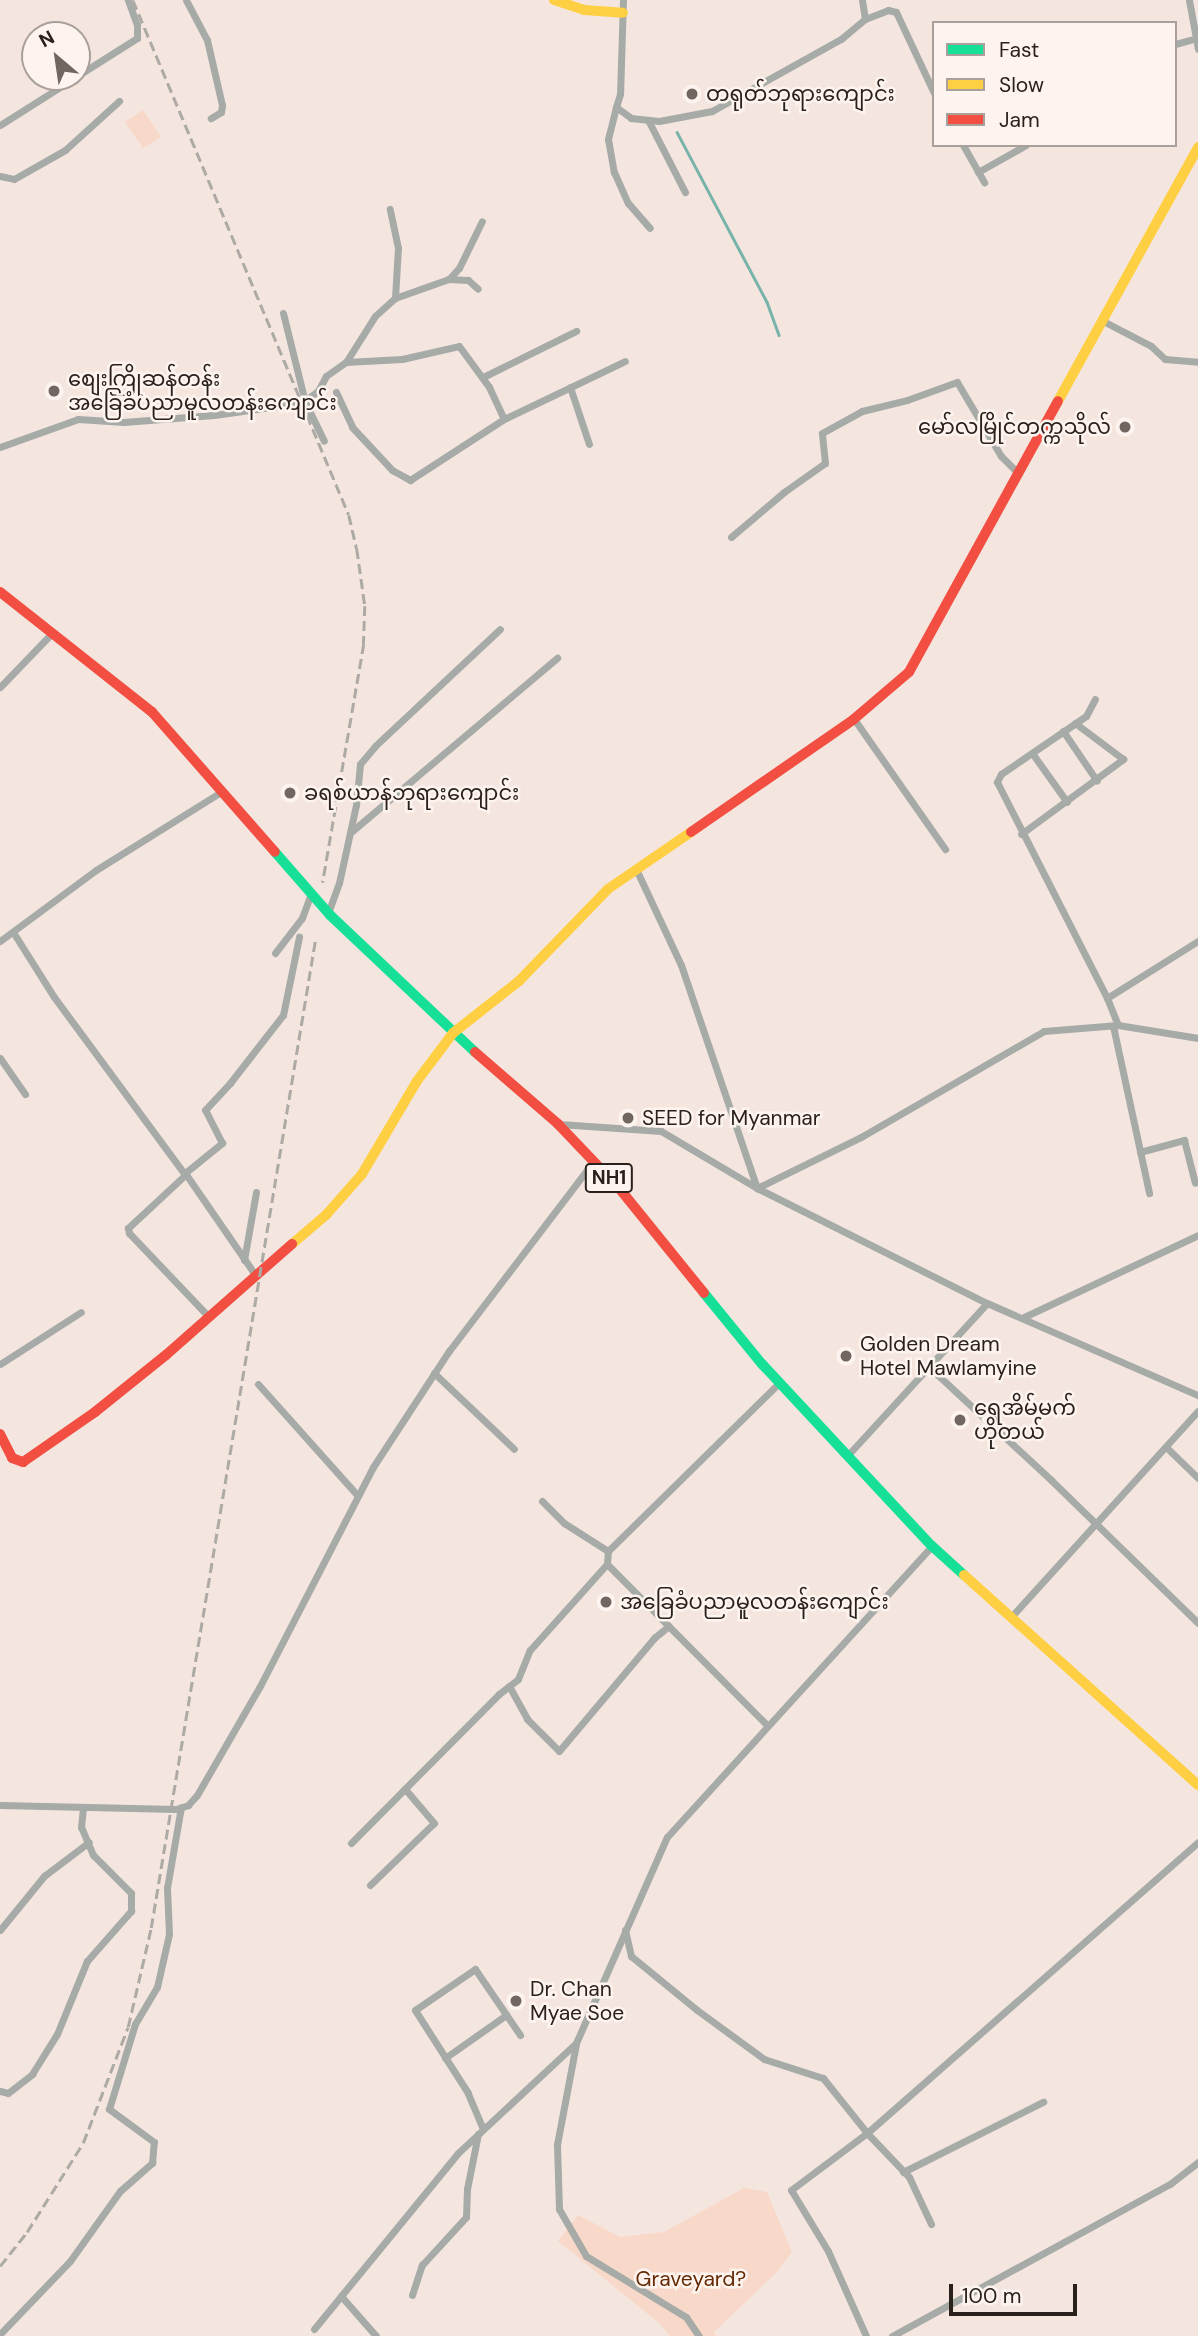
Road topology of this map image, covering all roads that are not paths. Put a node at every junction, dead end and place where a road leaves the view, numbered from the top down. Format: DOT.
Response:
graph roads {
  1 [pos="128,0"];
  2 [pos="186,0"];
  3 [pos="554,0"];
  4 [pos="623,0"];
  5 [pos="862,0"];
  6 [pos="1189,0"];
  7 [pos="623,13"];
  8 [pos="865,19"];
  9 [pos="1197,38"];
  10 [pos="1177,43"];
  11 [pos="1198,49"];
  12 [pos="91,67"];
  13 [pos="932,89"];
  14 [pos="54,91"];
  15 [pos="119,101"];
  16 [pos="616,107"];
  17 [pos="211,118"];
  18 [pos="648,120"];
  19 [pos="0,125"];
  20 [pos="964,147"];
  21 [pos="1022,147"];
  22 [pos="1198,147"];
  23 [pos="978,172"];
  24 [pos="0,176"];
  25 [pos="984,181"];
  26 [pos="685,191"];
  27 [pos="390,209"];
  28 [pos="481,221"];
  29 [pos="650,228"];
  30 [pos="449,279"];
  31 [pos="478,289"];
  32 [pos="395,298"];
  33 [pos="282,313"];
  34 [pos="1103,321"];
  35 [pos="576,331"];
  36 [pos="625,361"];
  37 [pos="346,362"];
  38 [pos="1198,362"];
  39 [pos="483,377"];
  40 [pos="570,387"];
  41 [pos="336,392"];
  42 [pos="305,402"];
  43 [pos="504,419"];
  44 [pos="324,442"];
  45 [pos="589,444"];
  46 [pos="0,447"];
  47 [pos="1019,474"];
  48 [pos="731,537"];
  49 [pos="0,592"];
  50 [pos="500,629"];
  51 [pos="53,632"];
  52 [pos="557,657"];
  53 [pos="0,687"];
  54 [pos="1095,699"];
  55 [pos="854,719"];
  56 [pos="1075,723"];
  57 [pos="1063,731"];
  58 [pos="1032,753"];
  59 [pos="1097,780"];
  60 [pos="221,792"];
  61 [pos="1067,802"];
  62 [pos="350,832"];
  63 [pos="1021,834"];
  64 [pos="945,849"];
  65 [pos="636,869"];
  66 [pos="311,893"];
  67 [pos="328,913"];
  68 [pos="13,932"];
  69 [pos="299,937"];
  70 [pos="0,940"];
  71 [pos="1198,941"];
  72 [pos="275,953"];
  73 [pos="1107,998"];
  74 [pos="1115,1026"];
  75 [pos="453,1033"];
  76 [pos="1198,1038"];
  77 [pos="0,1058"];
  78 [pos="25,1094"];
  79 [pos="558,1124"];
  80 [pos="1140,1152"];
  81 [pos="593,1162"];
  82 [pos="185,1175"];
  83 [pos="1195,1183"];
  84 [pos="758,1188"];
  85 [pos="256,1192"];
  86 [pos="1149,1193"];
  87 [pos="1198,1235"];
  88 [pos="244,1260"];
  89 [pos="256,1276"];
  90 [pos="987,1303"];
  91 [pos="81,1312"];
  92 [pos="209,1317"];
  93 [pos="1024,1317"];
  94 [pos="0,1364"];
  95 [pos="928,1366"];
  96 [pos="434,1373"];
  97 [pos="779,1383"];
  98 [pos="258,1384"];
  99 [pos="1198,1395"];
  100 [pos="1198,1411"];
  101 [pos="0,1434"];
  102 [pos="1166,1447"];
  103 [pos="514,1449"];
  104 [pos="847,1456"];
  105 [pos="1198,1478"];
  106 [pos="358,1496"];
  107 [pos="542,1501"];
  108 [pos="1097,1524"];
  109 [pos="932,1546"];
  110 [pos="608,1551"];
  111 [pos="607,1564"];
  112 [pos="1011,1617"];
  113 [pos="1198,1623"];
  114 [pos="669,1626"];
  115 [pos="509,1686"];
  116 [pos="768,1726"];
  117 [pos="1198,1785"];
  118 [pos="405,1789"];
  119 [pos="0,1805"];
  120 [pos="181,1807"];
  121 [pos="83,1808"];
  122 [pos="89,1842"];
  123 [pos="1198,1842"];
  124 [pos="351,1843"];
  125 [pos="370,1885"];
  126 [pos="625,1929"];
  127 [pos="0,1930"];
  128 [pos="506,2015"];
  129 [pos="520,2035"];
  130 [pos="576,2043"];
  131 [pos="445,2058"];
  132 [pos="0,2091"];
  133 [pos="1043,2102"];
  134 [pos="481,2131"];
  135 [pos="867,2133"];
  136 [pos="1198,2162"];
  137 [pos="903,2172"];
  138 [pos="931,2224"];
  139 [pos="412,2295"];
  140 [pos="341,2296"];
  141 [pos="314,2329"];
  142 [pos="0,2334"];
  143 [pos="376,2336"];
  144 [pos="699,2336"];
  145 [pos="866,2336"];
  146 [pos="892,2336"];
  1 -- 12 [label="street"];
  2 -- 17 [label="street"];
  3 -- 7 [label="main road"];
  4 -- 7 [label="street"];
  5 -- 8 [label="street"];
  6 -- 9 [label="street"];
  7 -- 16 [label="street"];
  8 -- 13 [label="street"];
  8 -- 18 [label="street"];
  9 -- 10 [label="street"];
  9 -- 11 [label="street"];
  14 -- 19 [label="street"];
  15 -- 24 [label="street"];
  16 -- 18 [label="street"];
  16 -- 29 [label="street"];
  18 -- 26 [label="street"];
  20 -- 23 [label="street"];
  21 -- 23 [label="street"];
  22 -- 34 [label="main road"];
  23 -- 25 [label="street"];
  27 -- 32 [label="street"];
  28 -- 30 [label="street"];
  30 -- 31 [label="street"];
  30 -- 32 [label="street"];
  32 -- 37 [label="street"];
  33 -- 42 [label="street"];
  34 -- 38 [label="street"];
  34 -- 47 [label="main road"];
  35 -- 39 [label="street"];
  36 -- 40 [label="street"];
  37 -- 39 [label="street"];
  37 -- 42 [label="street"];
  39 -- 43 [label="street"];
  40 -- 43 [label="street"];
  40 -- 45 [label="street"];
  41 -- 43 [label="street"];
  42 -- 44 [label="street"];
  42 -- 46 [label="street"];
  47 -- 48 [label="street"];
  47 -- 55 [label="main road"];
  49 -- 51 [label="main road, NH1"];
  50 -- 62 [label="street"];
  51 -- 53 [label="street"];
  51 -- 60 [label="main road, NH1"];
  52 -- 62 [label="street"];
  54 -- 56 [label="street"];
  55 -- 64 [label="street"];
  55 -- 65 [label="main road"];
  56 -- 57 [label="street"];
  56 -- 59 [label="street"];
  57 -- 58 [label="street"];
  57 -- 59 [label="street"];
  58 -- 61 [label="street"];
  58 -- 63 [label="street"];
  59 -- 61 [label="street"];
  60 -- 66 [label="main road, NH1"];
  60 -- 68 [label="street"];
  61 -- 63 [label="street"];
  62 -- 67 [label="street"];
  63 -- 73 [label="street"];
  65 -- 75 [label="main road"];
  65 -- 84 [label="street"];
  66 -- 67 [label="main road, NH1"];
  66 -- 72 [label="street"];
  67 -- 75 [label="main road, NH1"];
  68 -- 70 [label="street"];
  68 -- 82 [label="street"];
  69 -- 82 [label="street"];
  71 -- 73 [label="street"];
  73 -- 74 [label="street"];
  74 -- 76 [label="street"];
  74 -- 80 [label="street"];
  74 -- 84 [label="street"];
  75 -- 79 [label="main road, NH1"];
  75 -- 89 [label="main road"];
  77 -- 78 [label="street"];
  79 -- 81 [label="main road, NH1"];
  79 -- 84 [label="street"];
  80 -- 83 [label="street"];
  80 -- 86 [label="street"];
  81 -- 96 [label="street"];
  81 -- 97 [label="main road, NH1"];
  82 -- 88 [label="street"];
  82 -- 92 [label="street"];
  84 -- 90 [label="street"];
  85 -- 88 [label="street"];
  87 -- 93 [label="street"];
  88 -- 89 [label="street"];
  89 -- 92 [label="main road"];
  90 -- 93 [label="street"];
  90 -- 95 [label="street"];
  91 -- 94 [label="street"];
  92 -- 101 [label="main road"];
  93 -- 99 [label="street"];
  95 -- 104 [label="street"];
  95 -- 108 [label="street"];
  96 -- 103 [label="street"];
  96 -- 106 [label="street"];
  97 -- 104 [label="main road, NH1"];
  97 -- 110 [label="street"];
  98 -- 106 [label="street"];
  100 -- 102 [label="street"];
  102 -- 105 [label="street"];
  102 -- 108 [label="street"];
  104 -- 109 [label="main road, NH1"];
  106 -- 120 [label="street"];
  107 -- 110 [label="street"];
  108 -- 112 [label="street"];
  108 -- 113 [label="street"];
  109 -- 112 [label="main road, NH1"];
  109 -- 116 [label="street"];
  110 -- 111 [label="street"];
  111 -- 114 [label="street"];
  111 -- 115 [label="street"];
  112 -- 117 [label="main road, NH1"];
  114 -- 115 [label="street"];
  114 -- 116 [label="street"];
  115 -- 118 [label="street"];
  116 -- 126 [label="street"];
  118 -- 124 [label="street"];
  118 -- 125 [label="street"];
  119 -- 121 [label="street"];
  120 -- 121 [label="street"];
  120 -- 142 [label="street"];
  121 -- 122 [label="street"];
  122 -- 127 [label="street"];
  122 -- 132 [label="street"];
  123 -- 135 [label="street"];
  126 -- 130 [label="street"];
  126 -- 135 [label="street"];
  128 -- 129 [label="street"];
  128 -- 131 [label="street"];
  128 -- 131 [label="street"];
  130 -- 134 [label="street"];
  130 -- 144 [label="street"];
  131 -- 134 [label="street"];
  133 -- 137 [label="street"];
  134 -- 139 [label="street"];
  134 -- 140 [label="street"];
  135 -- 137 [label="street"];
  135 -- 145 [label="street"];
  136 -- 146 [label="street"];
  137 -- 138 [label="street"];
  140 -- 141 [label="street"];
  140 -- 143 [label="street"];
}
